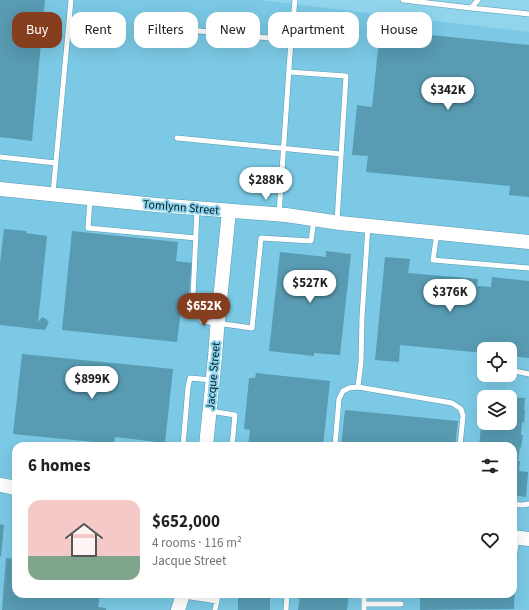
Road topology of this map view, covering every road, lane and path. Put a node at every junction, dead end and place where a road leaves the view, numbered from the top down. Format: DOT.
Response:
graph roads {
  1 [pos="71,0"];
  2 [pos="295,0"];
  3 [pos="403,0"];
  4 [pos="478,0"];
  5 [pos="471,8"];
  6 [pos="294,12"];
  7 [pos="529,14"];
  8 [pos="198,30"];
  9 [pos="268,38"];
  10 [pos="290,48"];
  11 [pos="289,72"];
  12 [pos="177,138"];
  13 [pos="283,148"];
  14 [pos="341,154"];
  15 [pos="0,157"];
  16 [pos="56,163"];
  17 [pos="0,189"];
  18 [pos="53,194"];
  19 [pos="90,198"];
  20 [pos="197,208"];
  21 [pos="229,211"];
  22 [pos="279,215"];
  23 [pos="314,219"];
  24 [pos="336,222"];
  25 [pos="368,225"];
  26 [pos="437,233"];
  27 [pos="196,238"];
  28 [pos="529,242"];
  29 [pos="529,268"];
  30 [pos="217,323"];
  31 [pos="517,371"];
  32 [pos="529,374"];
  33 [pos="213,380"];
  34 [pos="358,388"];
  35 [pos="210,411"];
  36 [pos="183,442"];
  37 [pos="206,442"];
  38 [pos="232,442"];
  39 [pos="335,442"];
  40 [pos="460,442"];
  41 [pos="0,485"];
  42 [pos="12,487"];
  43 [pos="517,504"];
  44 [pos="529,504"];
  45 [pos="520,538"];
  46 [pos="517,549"];
  47 [pos="182,598"];
  48 [pos="200,598"];
  49 [pos="217,598"];
  50 [pos="287,598"];
  51 [pos="217,601"];
  52 [pos="401,604"];
  53 [pos="364,607"];
  54 [pos="178,610"];
  55 [pos="215,610"];
  56 [pos="286,610"];
  1 -- 16 [label="lane"];
  2 -- 6 [label="lane"];
  3 -- 5 [label="lane"];
  4 -- 5 [label="lane"];
  5 -- 7 [label="lane"];
  8 -- 9 [label="lane"];
  10 -- 11 [label="lane"];
  11 -- 13 [label="lane"];
  11 -- 14 [label="lane"];
  12 -- 13 [label="lane"];
  13 -- 14 [label="lane"];
  13 -- 22 [label="lane"];
  14 -- 24 [label="lane"];
  15 -- 16 [label="lane"];
  16 -- 18 [label="lane"];
  17 -- 18 [label="street, Tomlynn Street"];
  18 -- 19 [label="street, Tomlynn Street"];
  19 -- 20 [label="street, Tomlynn Street"];
  19 -- 27 [label="lane"];
  20 -- 21 [label="street, Tomlynn Street"];
  20 -- 27 [label="lane"];
  21 -- 22 [label="street, Tomlynn Street"];
  21 -- 30 [label="street, Jacque Street"];
  22 -- 23 [label="street, Tomlynn Street"];
  23 -- 24 [label="street, Tomlynn Street"];
  23 -- 30 [label="lane"];
  24 -- 25 [label="street, Tomlynn Street"];
  25 -- 26 [label="street, Tomlynn Street"];
  25 -- 34 [label="lane"];
  26 -- 28 [label="street, Tomlynn Street"];
  26 -- 29 [label="lane"];
  27 -- 30 [label="lane"];
  30 -- 33 [label="street, Jacque Street"];
  31 -- 32 [label="lane"];
  33 -- 35 [label="street, Jacque Street"];
  33 -- 36 [label="lane"];
  34 -- 39 [label="lane"];
  34 -- 40 [label="lane"];
  35 -- 37 [label="street, Jacque Street"];
  35 -- 38 [label="lane"];
  41 -- 42 [label="street"];
  43 -- 44 [label="lane"];
  45 -- 46 [label="lane"];
  47 -- 54 [label="street"];
  48 -- 51 [label="lane"];
  49 -- 51 [label="lane"];
  50 -- 56 [label="lane"];
  51 -- 55 [label="lane"];
  52 -- 53 [label="lane"];
}
